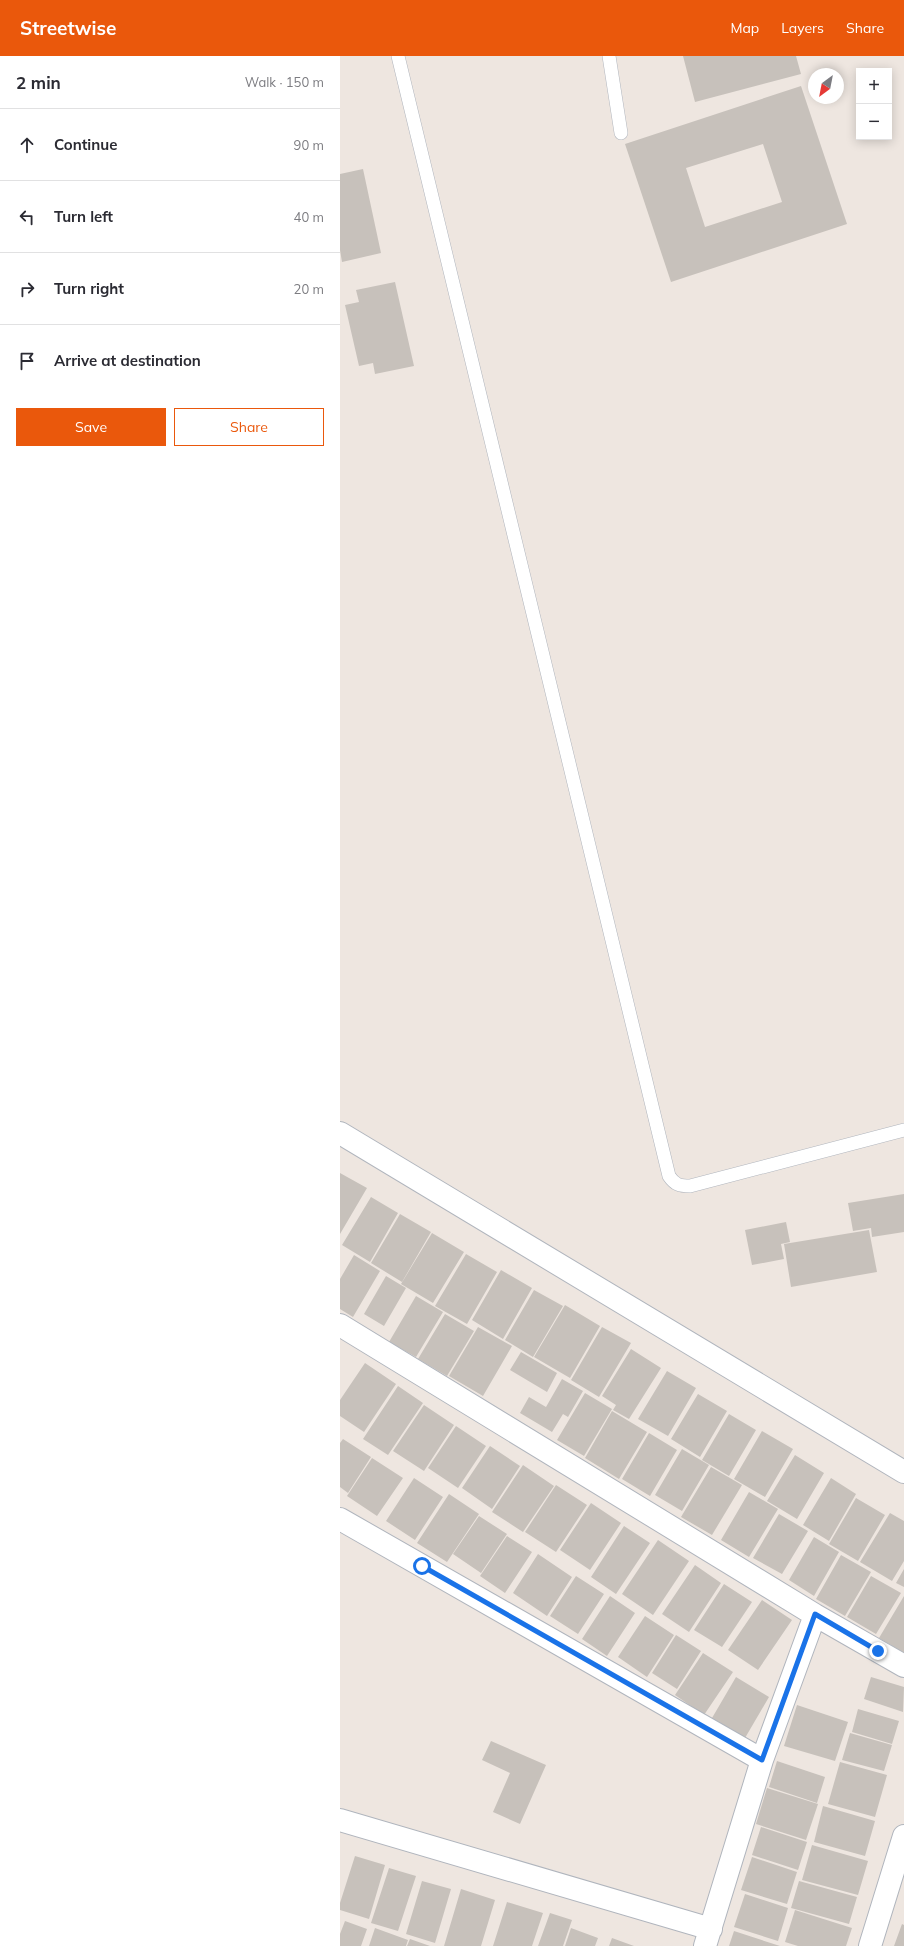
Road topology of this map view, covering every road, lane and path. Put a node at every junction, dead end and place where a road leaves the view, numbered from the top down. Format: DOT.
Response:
graph roads {
  1 [pos="398,56"];
  2 [pos="609,56"];
  3 [pos="621,133"];
  4 [pos="904,1130"];
  5 [pos="340,1133"];
  6 [pos="340,1325"];
  7 [pos="904,1472"];
  8 [pos="340,1519"];
  9 [pos="815,1614"];
  10 [pos="904,1666"];
  11 [pos="762,1760"];
  12 [pos="340,1820"];
  13 [pos="904,1836"];
  14 [pos="708,1938"];
  15 [pos="870,1946"];
  1 -- 4 [label="lane"];
  2 -- 3 [label="lane"];
  5 -- 7 [label="street"];
  6 -- 9 [label="street"];
  8 -- 11 [label="street"];
  9 -- 10 [label="street"];
  9 -- 11 [label="street"];
  11 -- 14 [label="street"];
  12 -- 14 [label="street"];
  13 -- 15 [label="street"];
}
